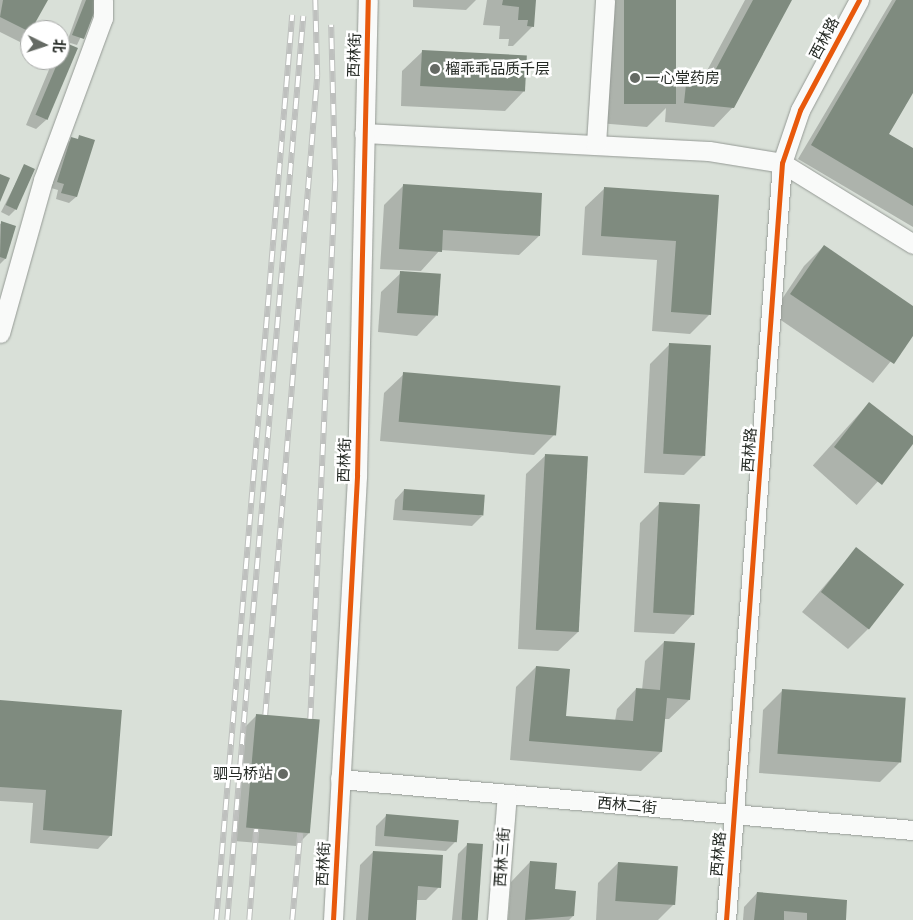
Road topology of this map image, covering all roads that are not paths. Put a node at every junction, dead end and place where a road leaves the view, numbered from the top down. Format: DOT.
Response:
graph roads {
  1 [pos="103,0"];
  2 [pos="368,0"];
  3 [pos="605,0"];
  4 [pos="859,0"];
  5 [pos="364,133"];
  6 [pos="596,144"];
  7 [pos="782,163"];
  8 [pos="913,244"];
  9 [pos="0,333"];
  10 [pos="340,780"];
  11 [pos="507,794"];
  12 [pos="734,814"];
  13 [pos="913,830"];
  14 [pos="333,920"];
  15 [pos="497,920"];
  16 [pos="726,920"];
  1 -- 9 [label="street"];
  2 -- 5 [label="street, 西林街"];
  3 -- 6 [label="street"];
  4 -- 7 [label="street, 西林路"];
  5 -- 6 [label="street"];
  5 -- 10 [label="street, 西林街"];
  6 -- 7 [label="street"];
  7 -- 8 [label="street"];
  7 -- 12 [label="street, 西林路"];
  10 -- 11 [label="street, 西林二街"];
  10 -- 14 [label="street, 西林街"];
  11 -- 12 [label="street, 西林二街"];
  11 -- 15 [label="street, 西林三街"];
  12 -- 13 [label="street, 西林二街"];
  12 -- 16 [label="street, 西林路"];
}
